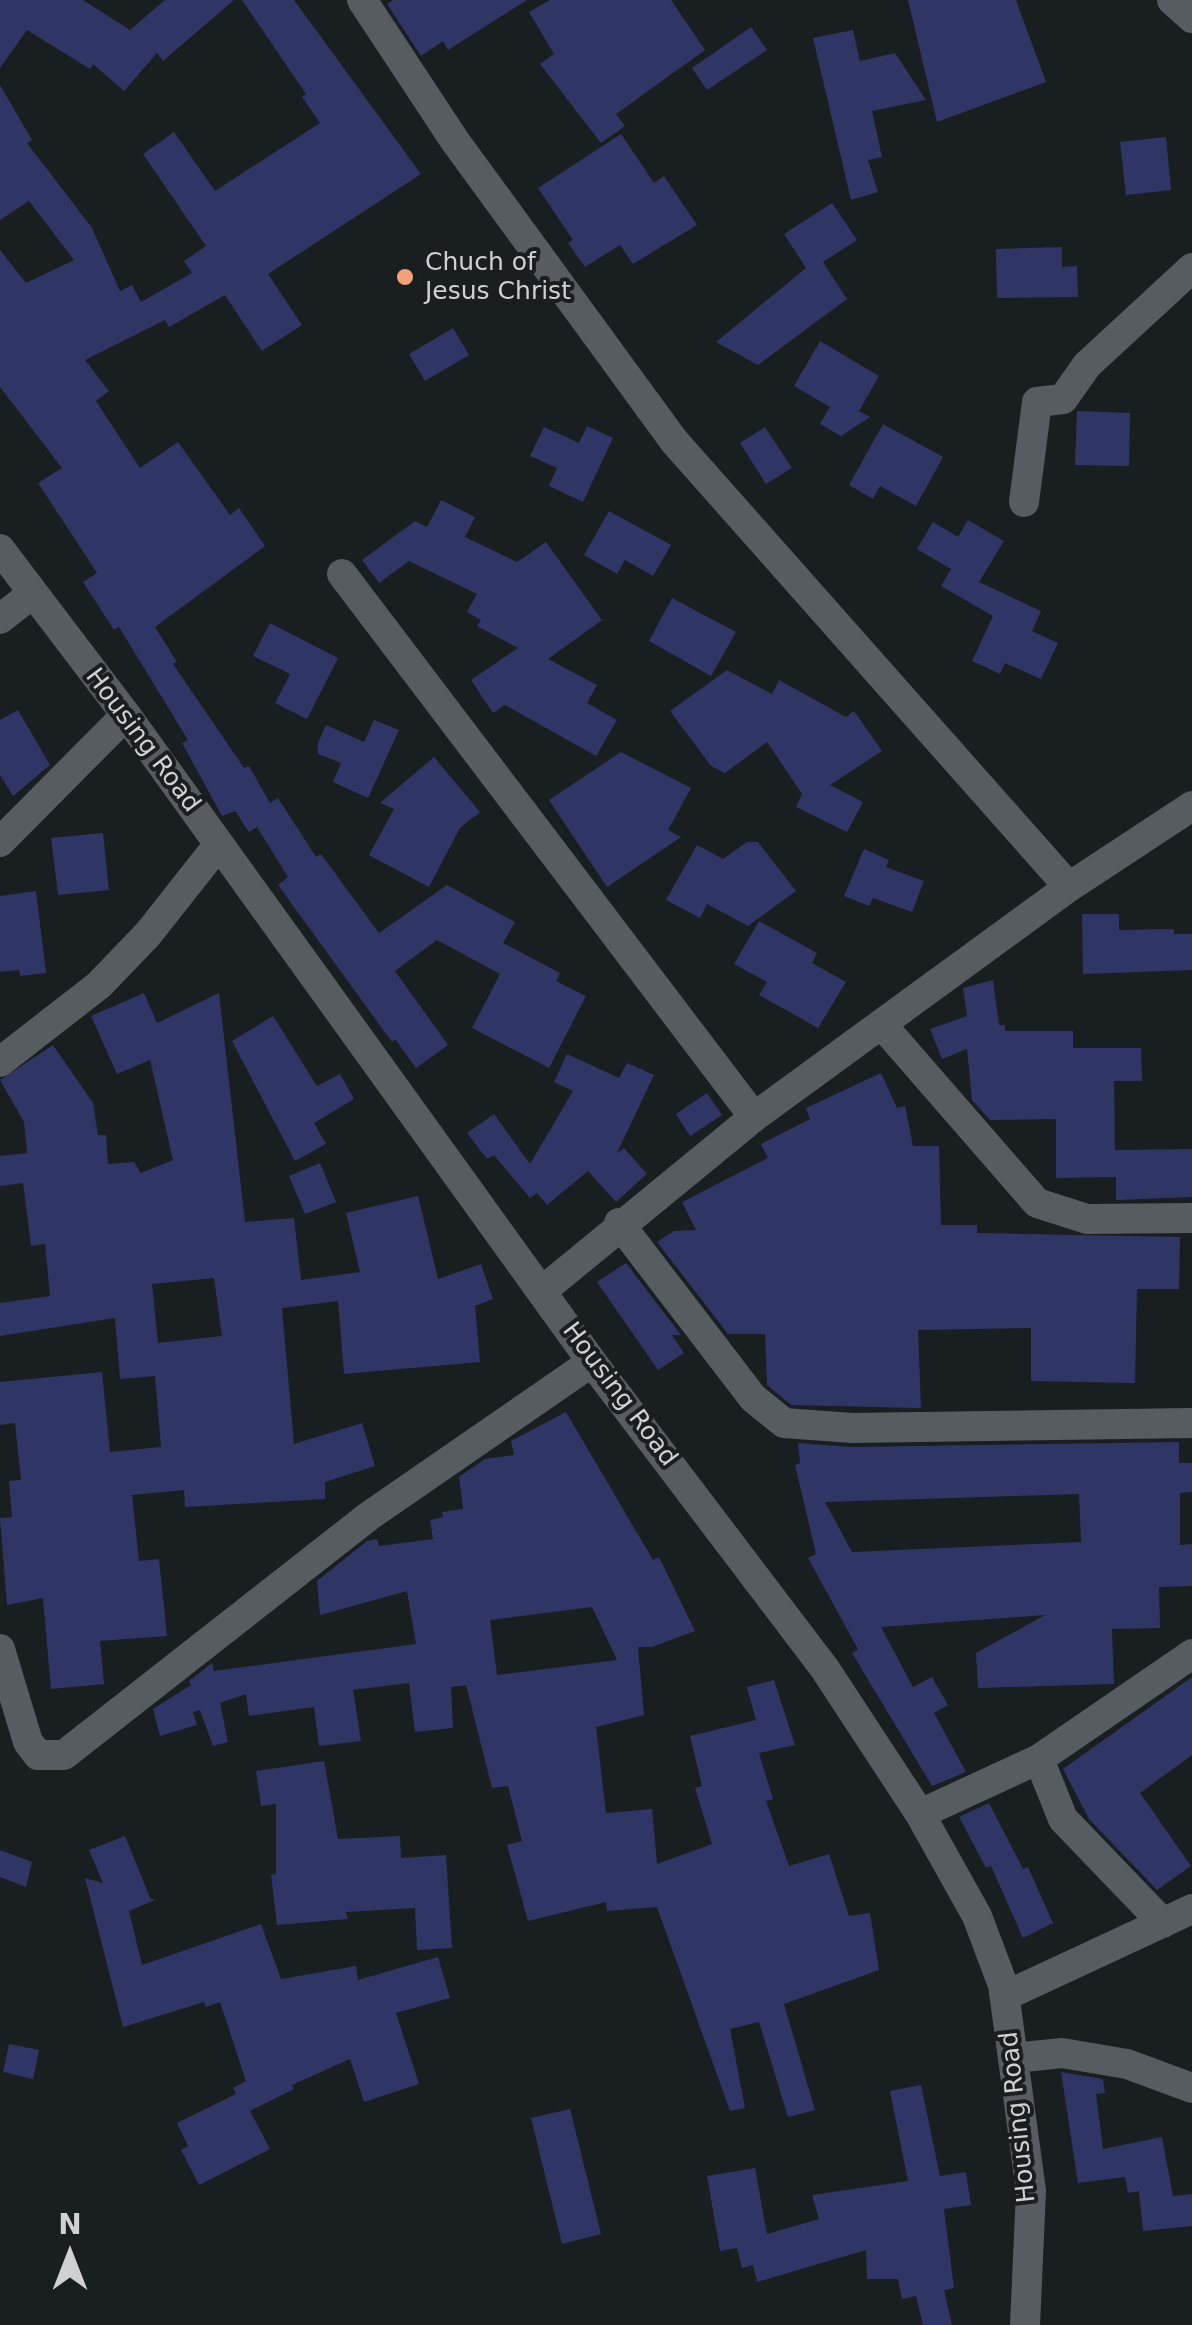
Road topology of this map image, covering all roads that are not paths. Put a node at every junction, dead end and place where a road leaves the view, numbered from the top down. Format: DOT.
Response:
graph roads {
  1 [pos="362,0"];
  2 [pos="1172,0"];
  3 [pos="1192,18"];
  4 [pos="1192,268"];
  5 [pos="1024,502"];
  6 [pos="0,549"];
  7 [pos="342,574"];
  8 [pos="32,594"];
  9 [pos="0,619"];
  10 [pos="126,715"];
  11 [pos="1192,806"];
  12 [pos="0,842"];
  13 [pos="219,844"];
  14 [pos="1069,887"];
  15 [pos="883,1026"];
  16 [pos="0,1062"];
  17 [pos="754,1118"];
  18 [pos="1192,1218"];
  19 [pos="619,1223"];
  20 [pos="542,1290"];
  21 [pos="592,1362"];
  22 [pos="1192,1424"];
  23 [pos="0,1649"];
  24 [pos="1192,1654"];
  25 [pos="1038,1759"];
  26 [pos="920,1814"];
  27 [pos="1192,1909"];
  28 [pos="1163,1923"];
  29 [pos="1005,1996"];
  30 [pos="1014,2058"];
  31 [pos="1192,2088"];
  32 [pos="1025,2325"];
  1 -- 14 [label="street"];
  2 -- 3 [label="street"];
  4 -- 5 [label="street"];
  6 -- 8 [label="street, Housing Road"];
  7 -- 17 [label="street"];
  8 -- 9 [label="street"];
  8 -- 10 [label="street, Housing Road"];
  10 -- 12 [label="street"];
  10 -- 13 [label="street, Housing Road"];
  11 -- 14 [label="street"];
  13 -- 16 [label="street"];
  13 -- 20 [label="street, Housing Road"];
  14 -- 15 [label="street"];
  15 -- 17 [label="street"];
  15 -- 18 [label="street"];
  17 -- 19 [label="street"];
  19 -- 20 [label="street"];
  19 -- 22 [label="street"];
  20 -- 21 [label="street, Housing Road"];
  21 -- 23 [label="street"];
  21 -- 26 [label="street, Housing Road"];
  24 -- 25 [label="street"];
  25 -- 26 [label="street"];
  25 -- 28 [label="street"];
  26 -- 29 [label="street, Housing Road"];
  27 -- 28 [label="street"];
  28 -- 29 [label="street"];
  29 -- 30 [label="street, Housing Road"];
  30 -- 31 [label="street"];
  30 -- 32 [label="street, Housing Road"];
}
